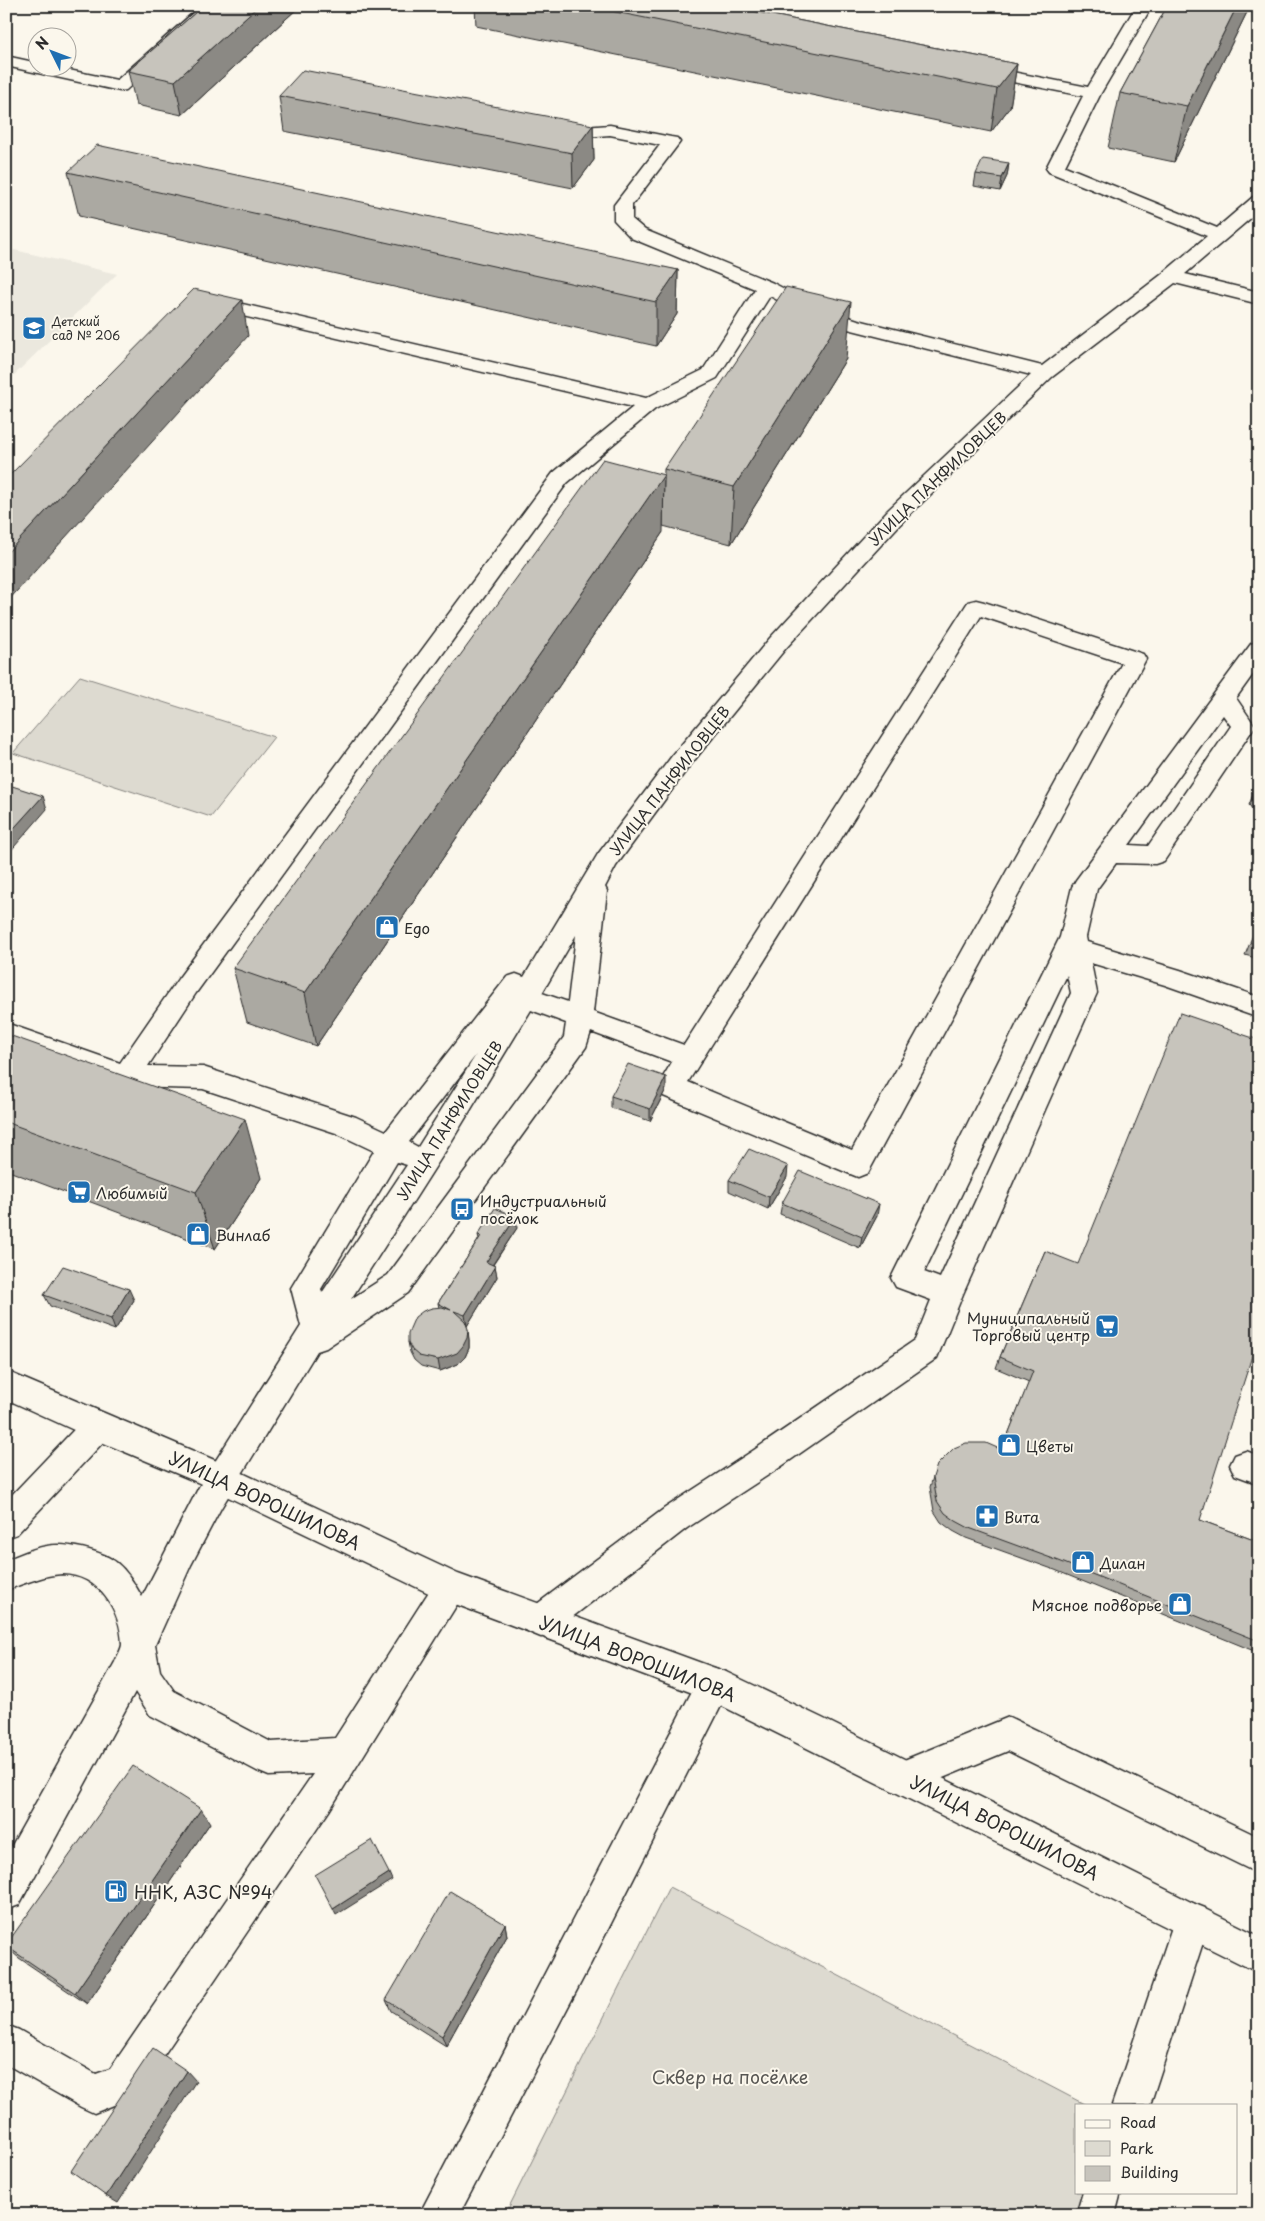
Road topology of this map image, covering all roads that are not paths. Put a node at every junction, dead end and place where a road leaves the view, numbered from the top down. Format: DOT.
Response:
graph roads {
  1 [pos="211,6"];
  2 [pos="1144,6"];
  3 [pos="6,61"];
  4 [pos="966,68"];
  5 [pos="1093,93"];
  6 [pos="542,127"];
  7 [pos="1259,202"];
  8 [pos="1219,235"];
  9 [pos="1171,276"];
  10 [pos="766,287"];
  11 [pos="190,298"];
  12 [pos="1259,298"];
  13 [pos="1045,373"];
  14 [pos="648,405"];
  15 [pos="1259,650"];
  16 [pos="1224,698"];
  17 [pos="1109,854"];
  18 [pos="595,882"];
  19 [pos="1074,942"];
  20 [pos="526,997"];
  21 [pos="1259,1008"];
  22 [pos="579,1016"];
  23 [pos="6,1033"];
  24 [pos="690,1058"];
  25 [pos="126,1076"];
  26 [pos="392,1147"];
  27 [pos="424,1161"];
  28 [pos="948,1294"];
  29 [pos="312,1336"];
  30 [pos="6,1384"];
  31 [pos="98,1426"];
  32 [pos="220,1478"];
  33 [pos="6,1524"];
  34 [pos="6,1575"];
  35 [pos="450,1587"];
  36 [pos="541,1621"];
  37 [pos="138,1643"];
  38 [pos="714,1684"];
  39 [pos="345,1755"];
  40 [pos="904,1777"];
  41 [pos="1259,1856"];
  42 [pos="6,1892"];
  43 [pos="1192,1920"];
  44 [pos="1257,1948"];
  45 [pos="6,2043"];
  46 [pos="1131,2104"];
  47 [pos="1101,2194"];
  48 [pos="438,2215"];
  49 [pos="1095,2215"];
  1 -- 3 [label="street"];
  2 -- 5 [label="street"];
  4 -- 5 [label="street"];
  5 -- 8 [label="street"];
  6 -- 10 [label="street"];
  7 -- 8 [label="street, УЛИЦА ПАНФИЛОВЦЕВ"];
  8 -- 9 [label="street, УЛИЦА ПАНФИЛОВЦЕВ"];
  9 -- 12 [label="street"];
  9 -- 13 [label="street, УЛИЦА ПАНФИЛОВЦЕВ"];
  10 -- 13 [label="street"];
  10 -- 14 [label="street"];
  11 -- 14 [label="street"];
  13 -- 18 [label="street, УЛИЦА ПАНФИЛОВЦЕВ"];
  14 -- 25 [label="street"];
  15 -- 16 [label="street"];
  16 -- 17 [label="street"];
  16 -- 17 [label="street"];
  17 -- 19 [label="street"];
  18 -- 20 [label="street, УЛИЦА ПАНФИЛОВЦЕВ"];
  18 -- 22 [label="street"];
  18 -- 26 [label="street"];
  19 -- 21 [label="street"];
  19 -- 28 [label="street"];
  19 -- 28 [label="street"];
  20 -- 22 [label="street"];
  20 -- 27 [label="street, УЛИЦА ПАНФИЛОВЦЕВ"];
  22 -- 24 [label="street"];
  22 -- 29 [label="street"];
  23 -- 25 [label="street"];
  24 -- 24 [label="street"];
  25 -- 26 [label="street"];
  26 -- 27 [label="street"];
  26 -- 29 [label="street"];
  27 -- 29 [label="street, УЛИЦА ПАНФИЛОВЦЕВ"];
  28 -- 36 [label="street"];
  29 -- 32 [label="street, УЛИЦА ПАНФИЛОВЦЕВ"];
  30 -- 31 [label="street, УЛИЦА ВОРОШИЛОВА"];
  31 -- 32 [label="street, УЛИЦА ВОРОШИЛОВА"];
  31 -- 33 [label="street"];
  32 -- 35 [label="street, УЛИЦА ВОРОШИЛОВА"];
  32 -- 37 [label="street, УЛИЦА ПАНФИЛОВЦЕВ"];
  34 -- 37 [label="street"];
  35 -- 36 [label="street, УЛИЦА ВОРОШИЛОВА"];
  35 -- 39 [label="street"];
  36 -- 38 [label="street, УЛИЦА ВОРОШИЛОВА"];
  37 -- 39 [label="street"];
  37 -- 42 [label="street, УЛИЦА ПАНФИЛОВЦЕВ"];
  38 -- 40 [label="street, УЛИЦА ВОРОШИЛОВА"];
  38 -- 48 [label="street"];
  39 -- 45 [label="street"];
  40 -- 41 [label="street"];
  40 -- 43 [label="street, УЛИЦА ВОРОШИЛОВА"];
  43 -- 44 [label="street, УЛИЦА ВОРОШИЛОВА"];
  43 -- 46 [label="street"];
  47 -- 49 [label="street"];
}
